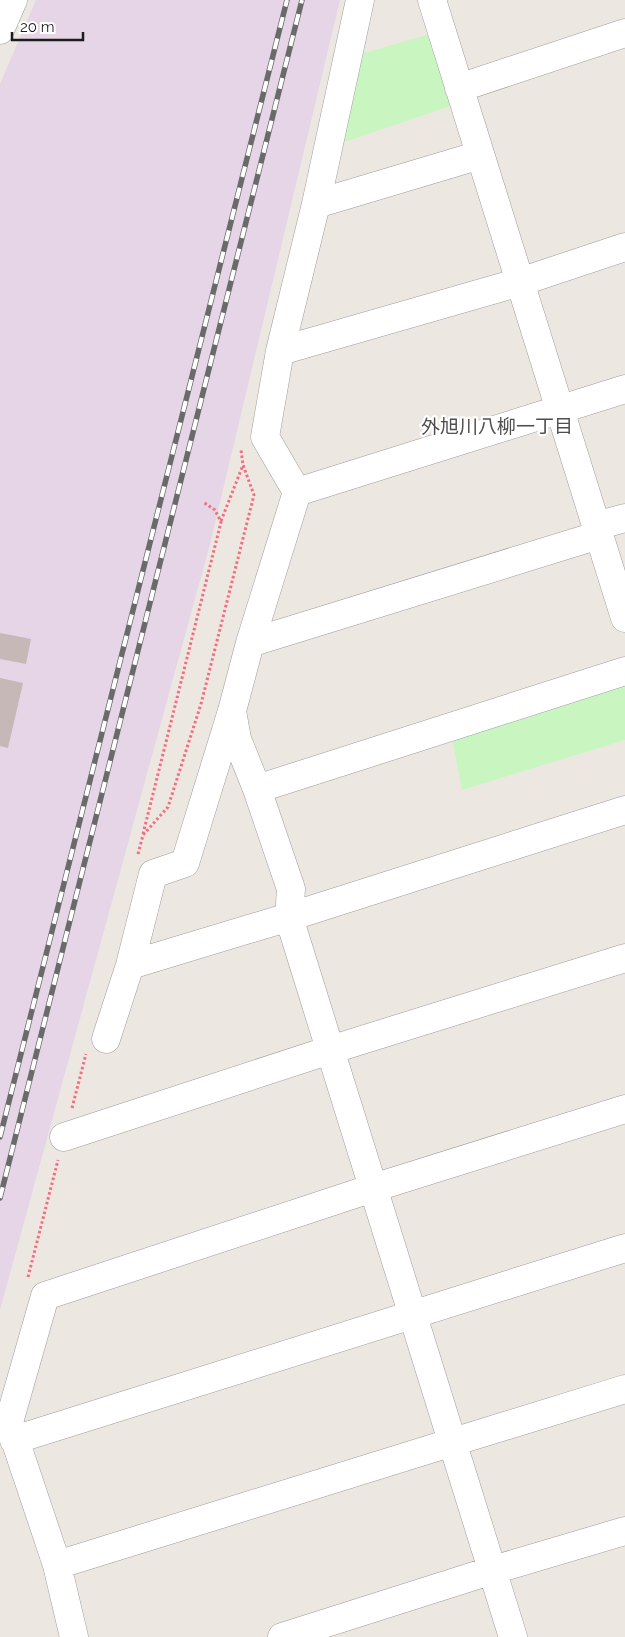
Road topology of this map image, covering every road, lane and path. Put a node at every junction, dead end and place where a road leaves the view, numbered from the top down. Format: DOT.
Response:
graph roads {
  1 [pos="13,0"];
  2 [pos="360,0"];
  3 [pos="432,0"];
  4 [pos="0,29"];
  5 [pos="625,33"];
  6 [pos="460,88"];
  7 [pos="480,155"];
  8 [pos="316,204"];
  9 [pos="625,247"];
  10 [pos="520,282"];
  11 [pos="280,351"];
  12 [pos="625,389"];
  13 [pos="560,409"];
  14 [pos="240,445"];
  15 [pos="243,465"];
  16 [pos="296,492"];
  17 [pos="203,502"];
  18 [pos="625,518"];
  19 [pos="221,522"];
  20 [pos="598,531"];
  21 [pos="624,612"];
  22 [pos="250,643"];
  23 [pos="625,671"];
  24 [pos="232,712"];
  25 [pos="257,789"];
  26 [pos="625,810"];
  27 [pos="143,834"];
  28 [pos="136,863"];
  29 [pos="289,917"];
  30 [pos="625,958"];
  31 [pos="130,965"];
  32 [pos="96,1046"];
  33 [pos="330,1050"];
  34 [pos="625,1109"];
  35 [pos="64,1137"];
  36 [pos="373,1188"];
  37 [pos="625,1248"];
  38 [pos="27,1280"];
  39 [pos="413,1314"];
  40 [pos="625,1389"];
  41 [pos="14,1440"];
  42 [pos="453,1442"];
  43 [pos="625,1531"];
  44 [pos="57,1566"];
  45 [pos="492,1570"];
  46 [pos="74,1637"];
  47 [pos="282,1637"];
  48 [pos="513,1637"];
  1 -- 4 [label="street"];
  2 -- 8 [label="street"];
  3 -- 6 [label="street"];
  5 -- 6 [label="street"];
  6 -- 7 [label="street"];
  7 -- 8 [label="street"];
  7 -- 10 [label="street"];
  8 -- 11 [label="street"];
  9 -- 10 [label="street"];
  10 -- 11 [label="street"];
  10 -- 13 [label="street"];
  11 -- 16 [label="street"];
  12 -- 13 [label="street"];
  13 -- 16 [label="street"];
  13 -- 20 [label="street"];
  14 -- 15 [label="path"];
  15 -- 19 [label="path"];
  15 -- 27 [label="path"];
  16 -- 22 [label="street"];
  17 -- 19 [label="path"];
  18 -- 20 [label="street"];
  19 -- 27 [label="path"];
  20 -- 21 [label="street"];
  20 -- 22 [label="street"];
  22 -- 24 [label="street"];
  23 -- 25 [label="street"];
  24 -- 25 [label="street"];
  24 -- 31 [label="street"];
  25 -- 29 [label="street"];
  26 -- 29 [label="street"];
  27 -- 28 [label="path"];
  29 -- 31 [label="street"];
  29 -- 33 [label="street"];
  30 -- 33 [label="street"];
  31 -- 32 [label="street"];
  32 -- 35 [label="path"];
  33 -- 35 [label="street"];
  33 -- 36 [label="street"];
  34 -- 36 [label="street"];
  35 -- 38 [label="path"];
  36 -- 39 [label="street"];
  36 -- 41 [label="street"];
  37 -- 39 [label="street"];
  39 -- 41 [label="street"];
  39 -- 42 [label="street"];
  40 -- 42 [label="street"];
  41 -- 44 [label="street"];
  42 -- 44 [label="street"];
  42 -- 45 [label="street"];
  43 -- 45 [label="street"];
  44 -- 46 [label="street"];
  45 -- 47 [label="street"];
  45 -- 48 [label="street"];
}
